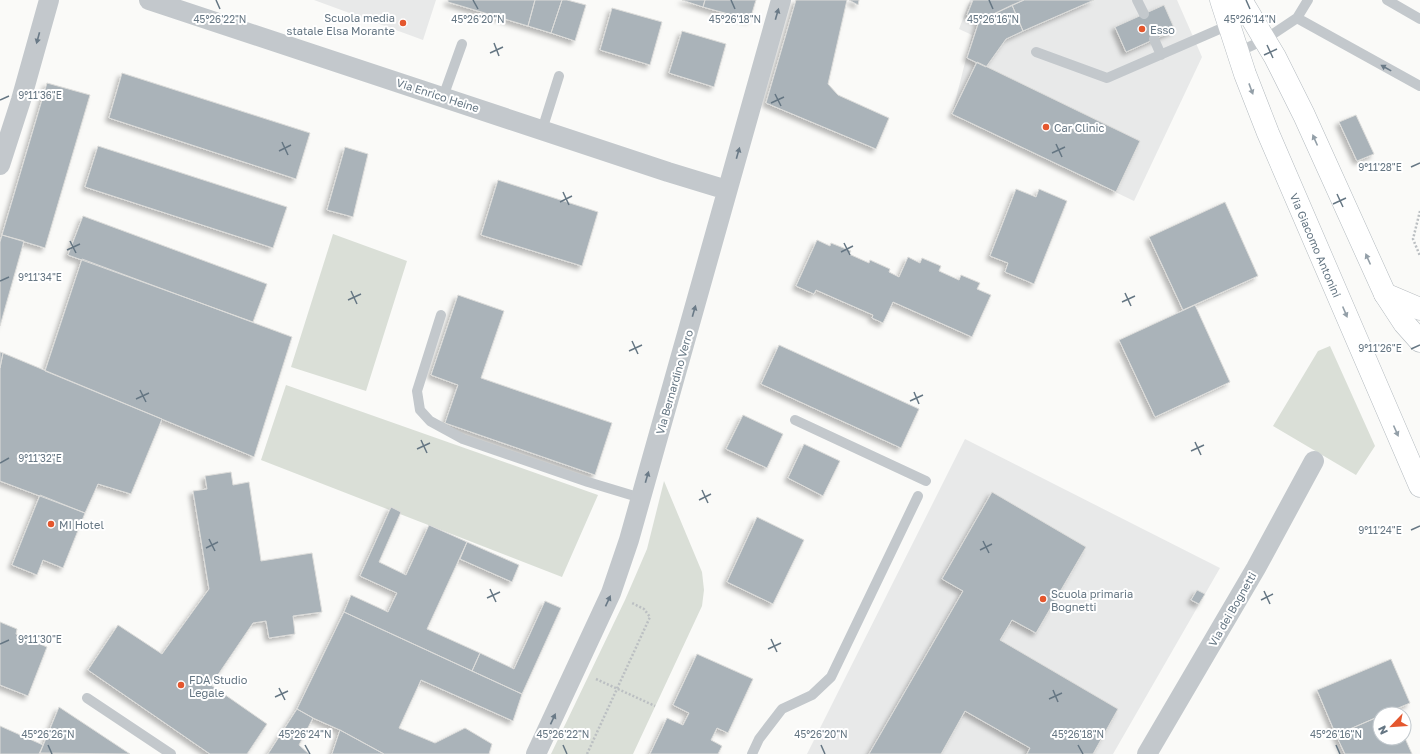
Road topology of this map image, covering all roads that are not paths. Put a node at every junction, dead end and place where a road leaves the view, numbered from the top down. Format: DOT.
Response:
graph roads {
  1 [pos="49,0"];
  2 [pos="149,0"];
  3 [pos="782,0"];
  4 [pos="1137,0"];
  5 [pos="1221,0"];
  6 [pos="1241,0"];
  7 [pos="1308,0"];
  8 [pos="1387,0"];
  9 [pos="1144,14"];
  10 [pos="1297,18"];
  11 [pos="1420,18"];
  12 [pos="1229,25"];
  13 [pos="1154,39"];
  14 [pos="1264,40"];
  15 [pos="462,44"];
  16 [pos="1036,52"];
  17 [pos="1238,52"];
  18 [pos="1161,55"];
  19 [pos="559,76"];
  20 [pos="1420,86"];
  21 [pos="443,97"];
  22 [pos="542,130"];
  23 [pos="0,165"];
  24 [pos="727,190"];
  25 [pos="1385,294"];
  26 [pos="1420,309"];
  27 [pos="440,315"];
  28 [pos="1420,341"];
  29 [pos="796,420"];
  30 [pos="1314,462"];
  31 [pos="926,481"];
  32 [pos="1420,486"];
  33 [pos="918,496"];
  34 [pos="641,498"];
  35 [pos="88,698"];
  36 [pos="171,754"];
  37 [pos="536,754"];
  38 [pos="752,754"];
  39 [pos="1147,754"];
  1 -- 23 [label="street, one-way"];
  2 -- 21 [label="street, Via Enrico Heine"];
  24 -- 3 [label="street, Via Bernardino Verro, one-way"];
  4 -- 9 [label="lane"];
  5 -- 12 [label="main road, Via Giacomo Antonini"];
  6 -- 14 [label="main road"];
  7 -- 10 [label="lane"];
  8 -- 11 [label="lane"];
  10 -- 14 [label="lane"];
  20 -- 10 [label="lane, one-way"];
  12 -- 17 [label="main road, Via Giacomo Antonini"];
  12 -- 18 [label="lane"];
  13 -- 18 [label="lane"];
  14 -- 17 [label="lane"];
  25 -- 14 [label="main road, one-way"];
  15 -- 21 [label="lane"];
  16 -- 18 [label="lane"];
  17 -- 32 [label="main road, Via Giacomo Antonini, one-way"];
  19 -- 22 [label="lane"];
  21 -- 22 [label="street, Via Enrico Heine"];
  22 -- 24 [label="street, Via Enrico Heine"];
  34 -- 24 [label="street, Via Bernardino Verro, one-way"];
  25 -- 26 [label="main road"];
  25 -- 28 [label="main road"];
  27 -- 34 [label="lane"];
  29 -- 31 [label="lane"];
  30 -- 39 [label="street, Via dei Bognetti"];
  33 -- 38 [label="lane"];
  37 -- 34 [label="street, Via Bernardino Verro, one-way"];
  35 -- 36 [label="lane"];
}
